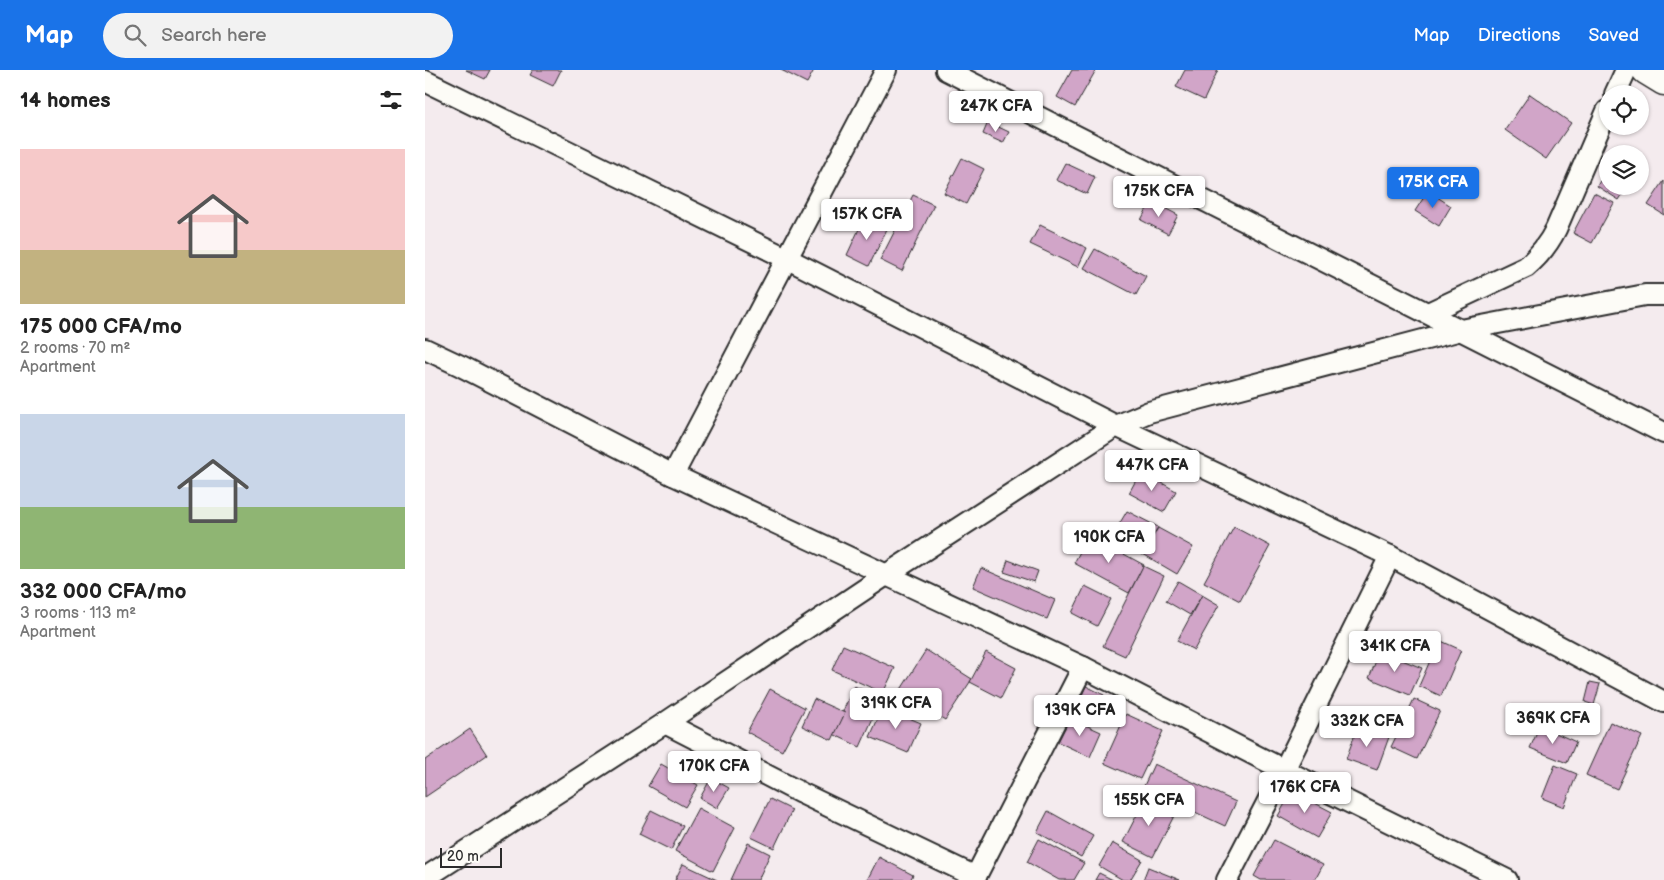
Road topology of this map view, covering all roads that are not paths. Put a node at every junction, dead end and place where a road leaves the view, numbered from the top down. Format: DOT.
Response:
graph roads {
  1 [pos="886,70"];
  2 [pos="946,70"];
  3 [pos="1626,70"];
  4 [pos="1645,70"];
  5 [pos="425,81"];
  6 [pos="1664,81"];
  7 [pos="1619,85"];
  8 [pos="1599,131"];
  9 [pos="786,258"];
  10 [pos="1664,295"];
  11 [pos="1428,313"];
  12 [pos="1461,330"];
  13 [pos="425,349"];
  14 [pos="1116,426"];
  15 [pos="1664,433"];
  16 [pos="673,475"];
  17 [pos="1389,556"];
  18 [pos="885,575"];
  19 [pos="1083,667"];
  20 [pos="1664,702"];
  21 [pos="665,723"];
  22 [pos="1284,770"];
  23 [pos="431,876"];
  24 [pos="975,878"];
  25 [pos="1227,880"];
  26 [pos="1507,880"];
  1 -- 9 [label="street"];
  2 -- 11 [label="street"];
  3 -- 7 [label="street"];
  4 -- 6 [label="main road"];
  5 -- 9 [label="street"];
  8 -- 11 [label="street"];
  9 -- 14 [label="street"];
  9 -- 16 [label="street"];
  10 -- 12 [label="street"];
  11 -- 12 [label="street"];
  12 -- 14 [label="street"];
  12 -- 15 [label="street"];
  13 -- 16 [label="street"];
  14 -- 17 [label="street"];
  14 -- 18 [label="street"];
  16 -- 18 [label="street"];
  17 -- 20 [label="street"];
  17 -- 22 [label="street"];
  18 -- 19 [label="street"];
  18 -- 21 [label="street"];
  19 -- 22 [label="street"];
  19 -- 24 [label="street"];
  21 -- 23 [label="street"];
  21 -- 24 [label="street"];
  22 -- 25 [label="street"];
  22 -- 26 [label="street"];
}
